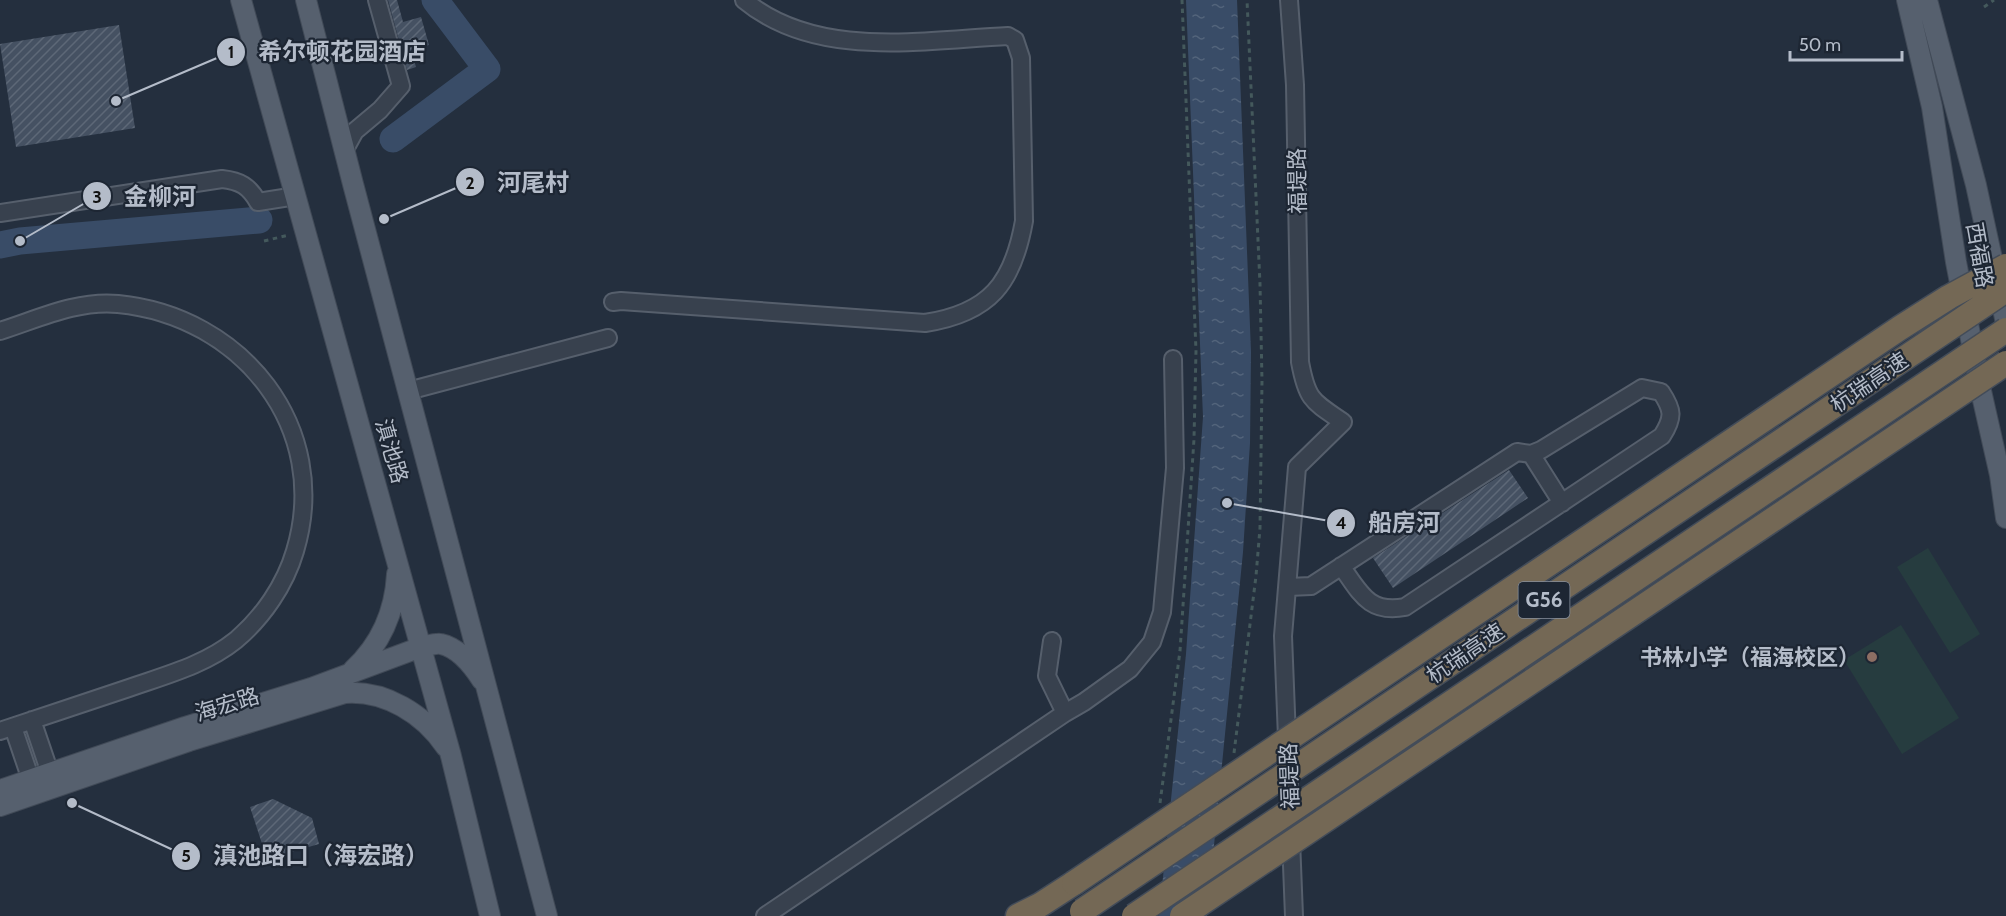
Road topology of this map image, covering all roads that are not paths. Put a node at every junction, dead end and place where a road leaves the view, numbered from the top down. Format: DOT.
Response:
graph roads {
  1 [pos="241,0"];
  2 [pos="306,0"];
  3 [pos="377,0"];
  4 [pos="744,0"];
  5 [pos="1289,0"];
  6 [pos="1907,0"];
  7 [pos="1927,0"];
  8 [pos="344,151"];
  9 [pos="296,196"];
  10 [pos="0,213"];
  11 [pos="2006,266"];
  12 [pos="2006,290"];
  13 [pos="614,302"];
  14 [pos="2006,323"];
  15 [pos="2006,330"];
  16 [pos="0,332"];
  17 [pos="608,338"];
  18 [pos="1173,359"];
  19 [pos="2006,363"];
  20 [pos="408,391"];
  21 [pos="1532,454"];
  22 [pos="1562,502"];
  23 [pos="2006,518"];
  24 [pos="397,556"];
  25 [pos="1341,566"];
  26 [pos="1288,586"];
  27 [pos="1052,641"];
  28 [pos="421,647"];
  29 [pos="349,673"];
  30 [pos="488,690"];
  31 [pos="1065,713"];
  32 [pos="32,720"];
  33 [pos="6,729"];
  34 [pos="451,756"];
  35 [pos="50,773"];
  36 [pos="31,780"];
  37 [pos="0,790"];
  38 [pos="0,806"];
  39 [pos="1078,913"];
  40 [pos="490,916"];
  41 [pos="547,916"];
  42 [pos="765,916"];
  43 [pos="1018,916"];
  44 [pos="1134,916"];
  45 [pos="1182,916"];
  46 [pos="1294,916"];
  1 -- 9 [label="main road, 滇池路"];
  2 -- 8 [label="main road, 滇池路"];
  3 -- 8 [label="street"];
  4 -- 13 [label="street"];
  5 -- 26 [label="street, 福堤路"];
  6 -- 23 [label="main road, 西福路"];
  7 -- 14 [label="main road, 西福路"];
  8 -- 20 [label="main road, 滇池路"];
  9 -- 10 [label="street"];
  9 -- 24 [label="main road, 滇池路"];
  11 -- 43 [label="highway, bridge"];
  12 -- 39 [label="highway, 杭瑞高速 / G56, bridge"];
  15 -- 44 [label="highway, 杭瑞高速 / G56, bridge"];
  16 -- 32 [label="street"];
  17 -- 20 [label="street"];
  18 -- 31 [label="street"];
  19 -- 45 [label="highway, bridge"];
  20 -- 30 [label="main road, 滇池路"];
  21 -- 22 [label="street"];
  21 -- 22 [label="street"];
  21 -- 25 [label="street"];
  22 -- 25 [label="street"];
  24 -- 28 [label="main road, 滇池路"];
  24 -- 29 [label="main road"];
  25 -- 26 [label="street"];
  26 -- 46 [label="street, 福堤路"];
  27 -- 31 [label="street"];
  28 -- 29 [label="main road, 海宏路"];
  28 -- 30 [label="main road"];
  28 -- 34 [label="main road, 滇池路"];
  29 -- 35 [label="main road, 海宏路"];
  30 -- 41 [label="main road, 滇池路"];
  31 -- 42 [label="street"];
  32 -- 33 [label="street"];
  32 -- 35 [label="street"];
  33 -- 36 [label="street"];
  34 -- 38 [label="main road, 海宏路"];
  34 -- 40 [label="main road, 滇池路"];
  35 -- 36 [label="main road, 海宏路"];
  36 -- 37 [label="main road, 海宏路"];
}
